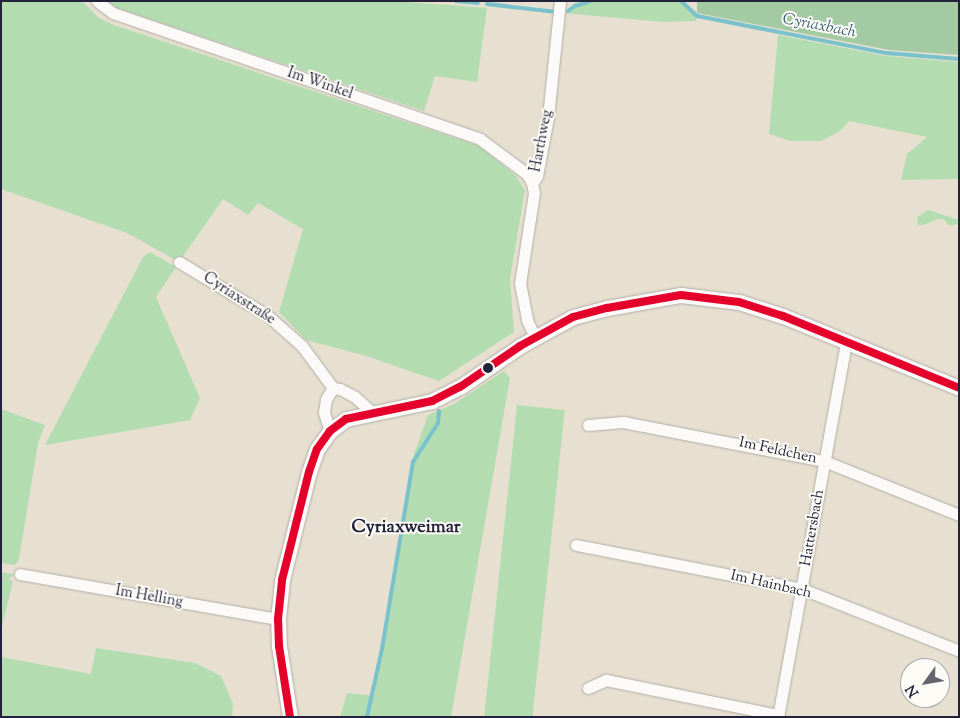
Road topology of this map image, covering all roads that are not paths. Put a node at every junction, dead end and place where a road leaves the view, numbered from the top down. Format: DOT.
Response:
graph roads {
  1 [pos="96,1"];
  2 [pos="560,1"];
  3 [pos="532,183"];
  4 [pos="178,262"];
  5 [pos="535,337"];
  6 [pos="846,341"];
  7 [pos="333,388"];
  8 [pos="959,388"];
  9 [pos="374,413"];
  10 [pos="588,424"];
  11 [pos="330,431"];
  12 [pos="824,461"];
  13 [pos="959,515"];
  14 [pos="576,545"];
  15 [pos="20,574"];
  16 [pos="802,589"];
  17 [pos="278,619"];
  18 [pos="959,651"];
  19 [pos="588,688"];
  20 [pos="778,716"];
  21 [pos="290,717"];
  1 -- 3 [label="street, Im Winkel"];
  2 -- 3 [label="street, Harthweg"];
  3 -- 5 [label="street, Harthweg"];
  4 -- 7 [label="street, Cyriaxstraße"];
  5 -- 6 [label="street"];
  5 -- 9 [label="street"];
  6 -- 8 [label="street"];
  6 -- 12 [label="street, Hattersbach"];
  7 -- 9 [label="street"];
  7 -- 11 [label="street"];
  9 -- 11 [label="street"];
  10 -- 12 [label="street, Im Feldchen"];
  11 -- 17 [label="street"];
  12 -- 13 [label="street, Im Feldchen"];
  12 -- 16 [label="street, Hattersbach"];
  14 -- 16 [label="street, Im Hainbach"];
  15 -- 17 [label="street, Im Helling"];
  16 -- 18 [label="street, Im Hainbach"];
  16 -- 20 [label="street, Hattersbach"];
  17 -- 21 [label="street"];
  19 -- 20 [label="street, Hattersbach"];
}
